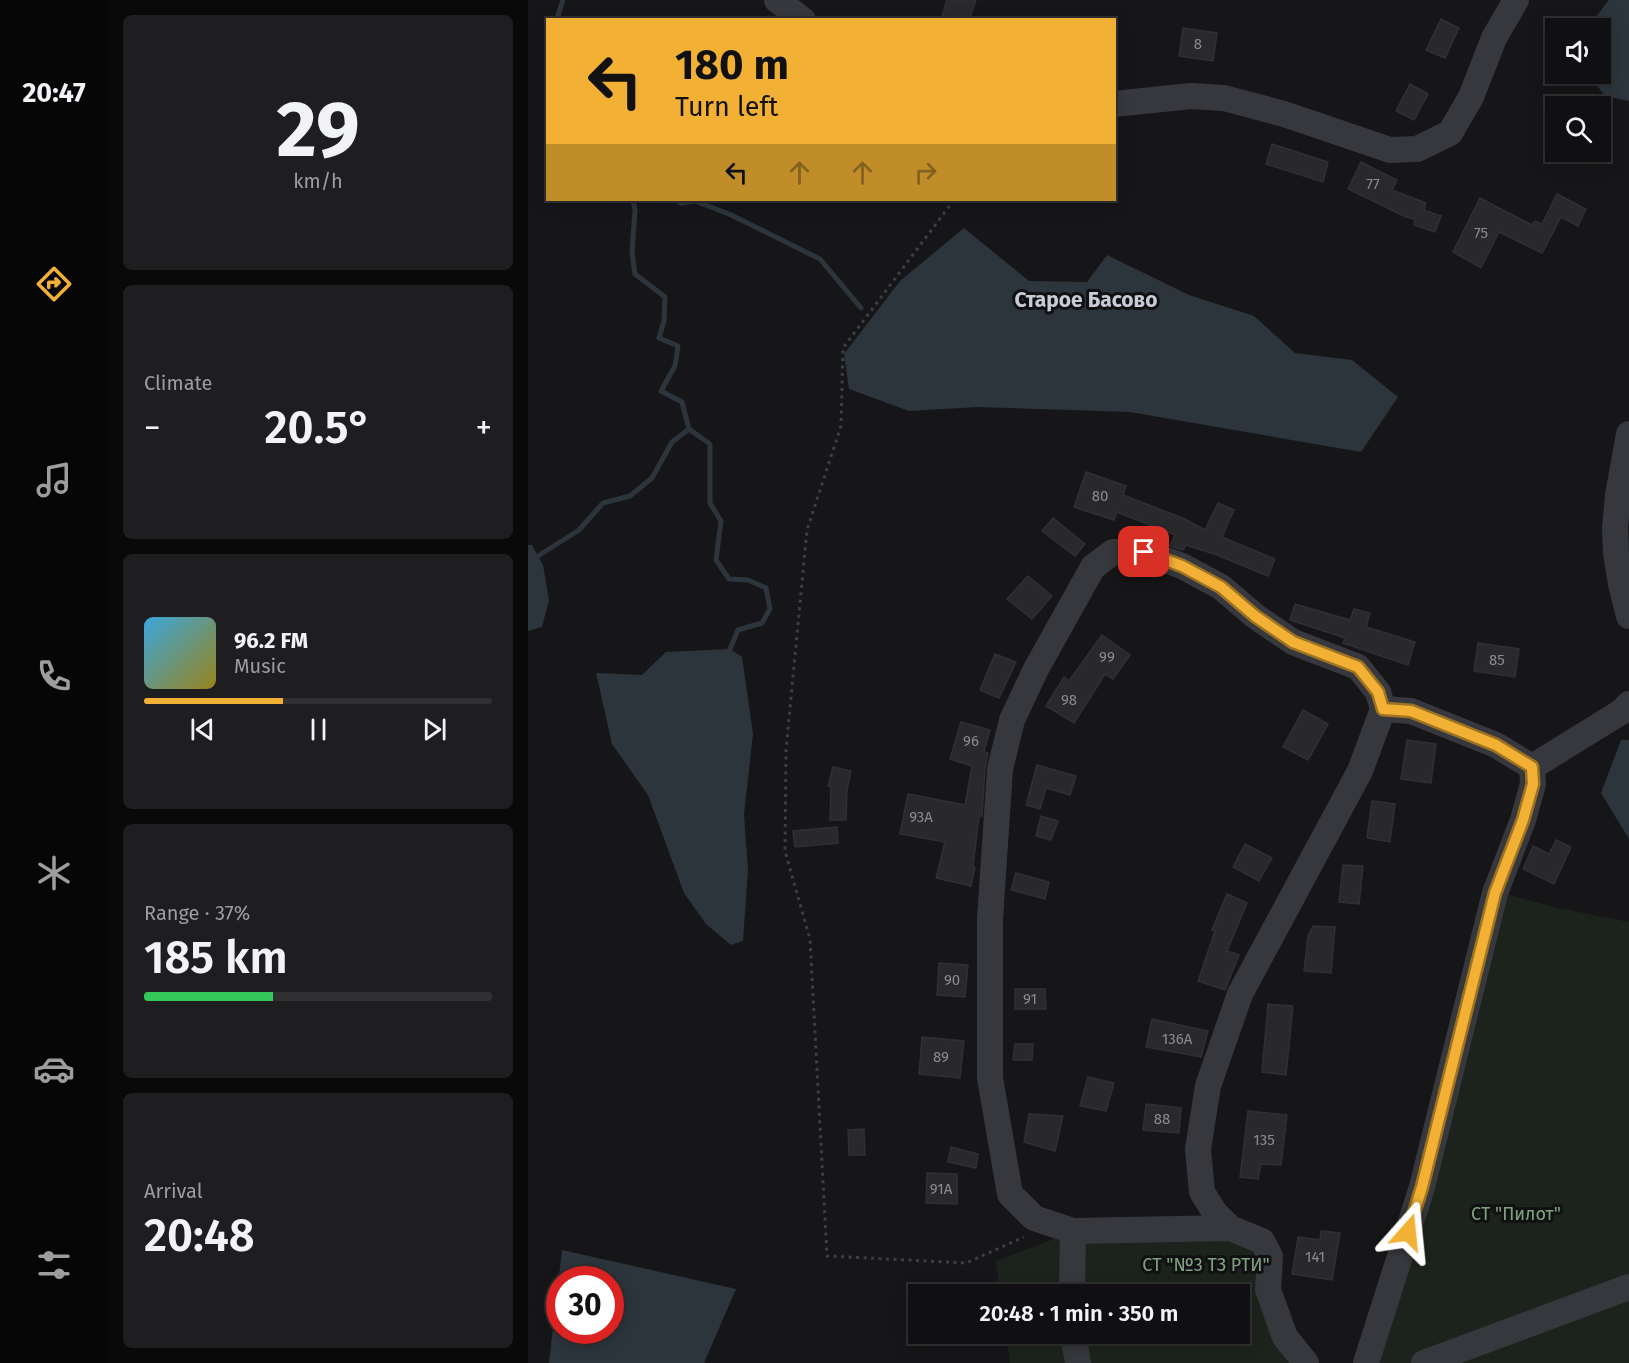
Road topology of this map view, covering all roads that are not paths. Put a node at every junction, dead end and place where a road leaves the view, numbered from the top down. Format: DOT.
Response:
graph roads {
  1 [pos="777,0"];
  2 [pos="1516,0"];
  3 [pos="800,18"];
  4 [pos="1116,104"];
  5 [pos="1629,434"];
  6 [pos="1629,616"];
  7 [pos="1629,704"];
  8 [pos="1383,709"];
  9 [pos="1532,767"];
  10 [pos="1063,1228"];
  11 [pos="1230,1228"];
  12 [pos="1071,1284"];
  13 [pos="1629,1287"];
  14 [pos="1075,1344"];
  15 [pos="1078,1363"];
  16 [pos="1306,1363"];
  17 [pos="1366,1363"];
  18 [pos="1424,1363"];
  1 -- 3 [label="street"];
  2 -- 4 [label="street"];
  5 -- 6 [label="street"];
  7 -- 9 [label="street"];
  8 -- 9 [label="street"];
  8 -- 10 [label="street"];
  8 -- 11 [label="street"];
  9 -- 17 [label="street"];
  10 -- 11 [label="street"];
  10 -- 12 [label="street"];
  11 -- 16 [label="street"];
  13 -- 18 [label="street"];
  14 -- 15 [label="street"];
}
